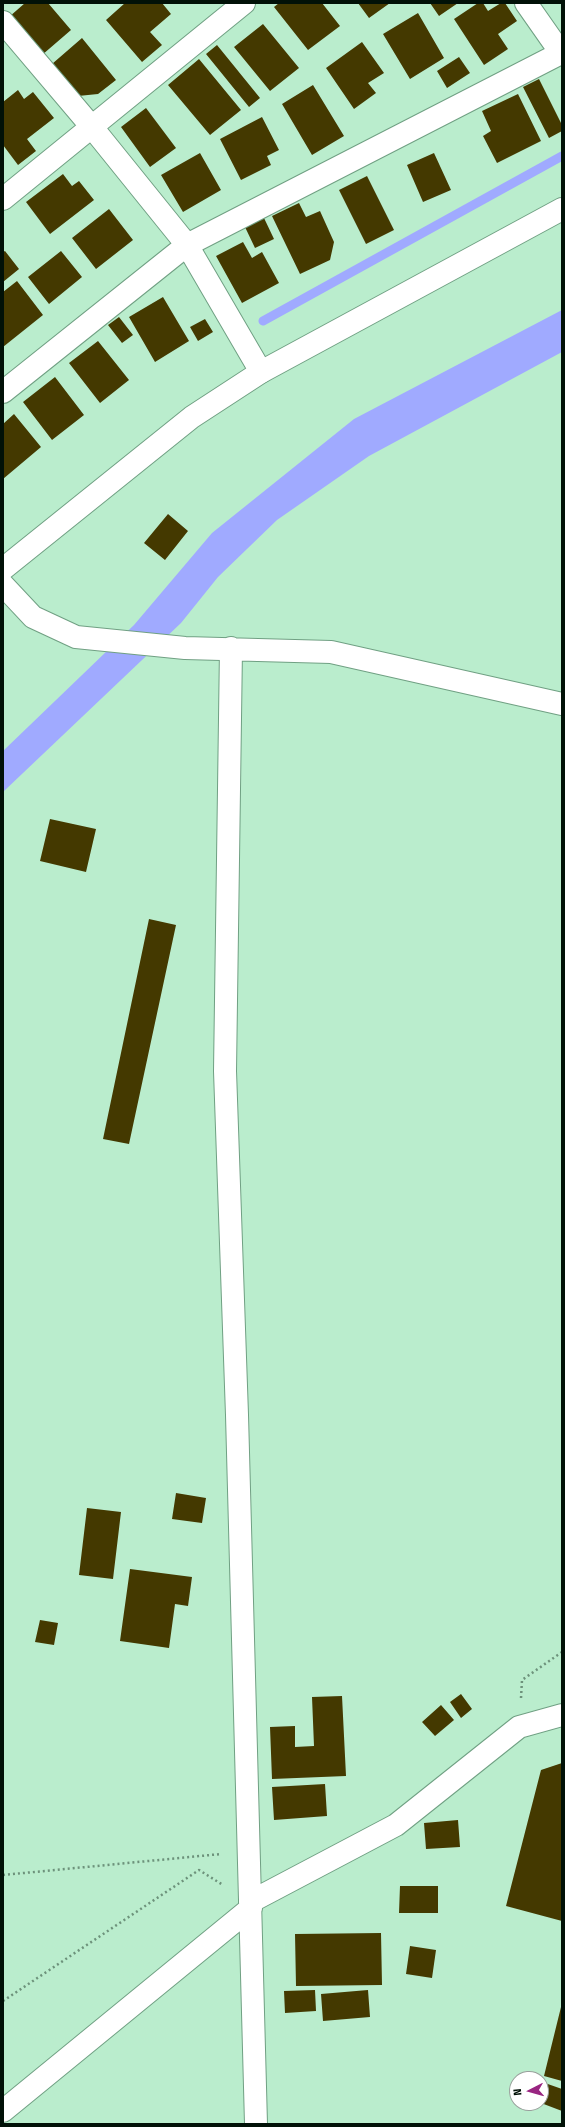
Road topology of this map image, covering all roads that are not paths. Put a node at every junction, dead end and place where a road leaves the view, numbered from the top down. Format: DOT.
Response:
graph roads {
  1 [pos="244,3"];
  2 [pos="526,3"];
  3 [pos="3,22"];
  4 [pos="91,126"];
  5 [pos="3,199"];
  6 [pos="562,209"];
  7 [pos="187,245"];
  8 [pos="260,372"];
  9 [pos="3,392"];
  10 [pos="3,569"];
  11 [pos="3,585"];
  12 [pos="231,648"];
  13 [pos="562,704"];
  14 [pos="562,1715"];
  15 [pos="251,1905"];
  16 [pos="3,2111"];
  17 [pos="256,2124"];
  1 -- 4 [label="street"];
  2 -- 7 [label="street"];
  3 -- 4 [label="street"];
  4 -- 5 [label="street"];
  4 -- 7 [label="street"];
  6 -- 8 [label="street"];
  7 -- 8 [label="street"];
  7 -- 9 [label="street"];
  8 -- 10 [label="street"];
  11 -- 12 [label="street"];
  12 -- 13 [label="street"];
  12 -- 15 [label="street"];
  14 -- 15 [label="street"];
  15 -- 16 [label="street"];
  15 -- 17 [label="street"];
}
